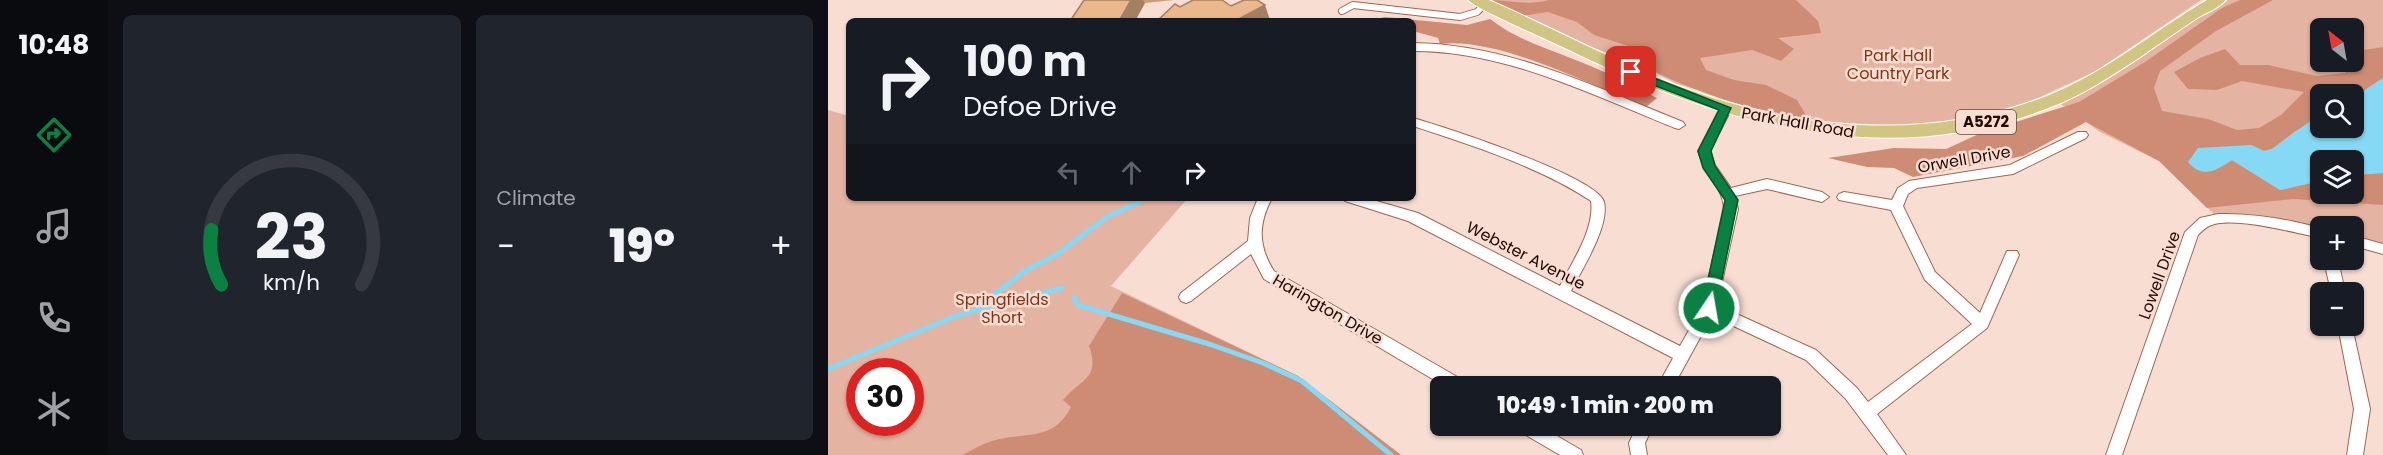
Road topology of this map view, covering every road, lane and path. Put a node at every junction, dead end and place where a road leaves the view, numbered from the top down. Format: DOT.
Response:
graph roads {
  1 [pos="2218,0"];
  2 [pos="1480,2"];
  3 [pos="1342,11"];
  4 [pos="1416,47"];
  5 [pos="1725,108"];
  6 [pos="1656,116"];
  7 [pos="1416,123"];
  8 [pos="1679,125"];
  9 [pos="1650,129"];
  10 [pos="2082,135"];
  11 [pos="1729,193"];
  12 [pos="1822,196"];
  13 [pos="1844,197"];
  14 [pos="1264,201"];
  15 [pos="1360,201"];
  16 [pos="1896,206"];
  17 [pos="2310,230"];
  18 [pos="1253,244"];
  19 [pos="2364,244"];
  20 [pos="2383,249"];
  21 [pos="2012,255"];
  22 [pos="1563,294"];
  23 [pos="1186,297"];
  24 [pos="1709,308"];
  25 [pos="1982,324"];
  26 [pos="2347,336"];
  27 [pos="1682,355"];
  28 [pos="1441,376"];
  29 [pos="1671,376"];
  30 [pos="1866,413"];
  31 [pos="1543,436"];
  32 [pos="1640,436"];
  33 [pos="1575,455"];
  34 [pos="1639,455"];
  35 [pos="1898,455"];
  36 [pos="2114,455"];
  37 [pos="2355,455"];
  1 -- 5 [label="main road, Park Hall Road / A5272"];
  2 -- 3 [label="lane"];
  2 -- 5 [label="main road, Park Hall Road / A5272"];
  4 -- 6 [label="street"];
  5 -- 11 [label="street"];
  6 -- 8 [label="street"];
  6 -- 9 [label="street"];
  7 -- 22 [label="street"];
  10 -- 16 [label="street, Orwell Drive"];
  11 -- 12 [label="street"];
  11 -- 24 [label="street"];
  13 -- 16 [label="street"];
  14 -- 18 [label="street"];
  15 -- 22 [label="street, Webster Avenue"];
  16 -- 25 [label="street"];
  17 -- 36 [label="street, Lowell Drive"];
  18 -- 23 [label="street"];
  18 -- 28 [label="street, Harington Drive"];
  19 -- 20 [label="street"];
  21 -- 25 [label="street"];
  22 -- 27 [label="street, Webster Avenue"];
  24 -- 27 [label="street"];
  24 -- 30 [label="street"];
  25 -- 30 [label="street"];
  26 -- 37 [label="street"];
  27 -- 29 [label="street"];
  30 -- 35 [label="street"];
  31 -- 33 [label="street"];
  32 -- 34 [label="street"];
}
